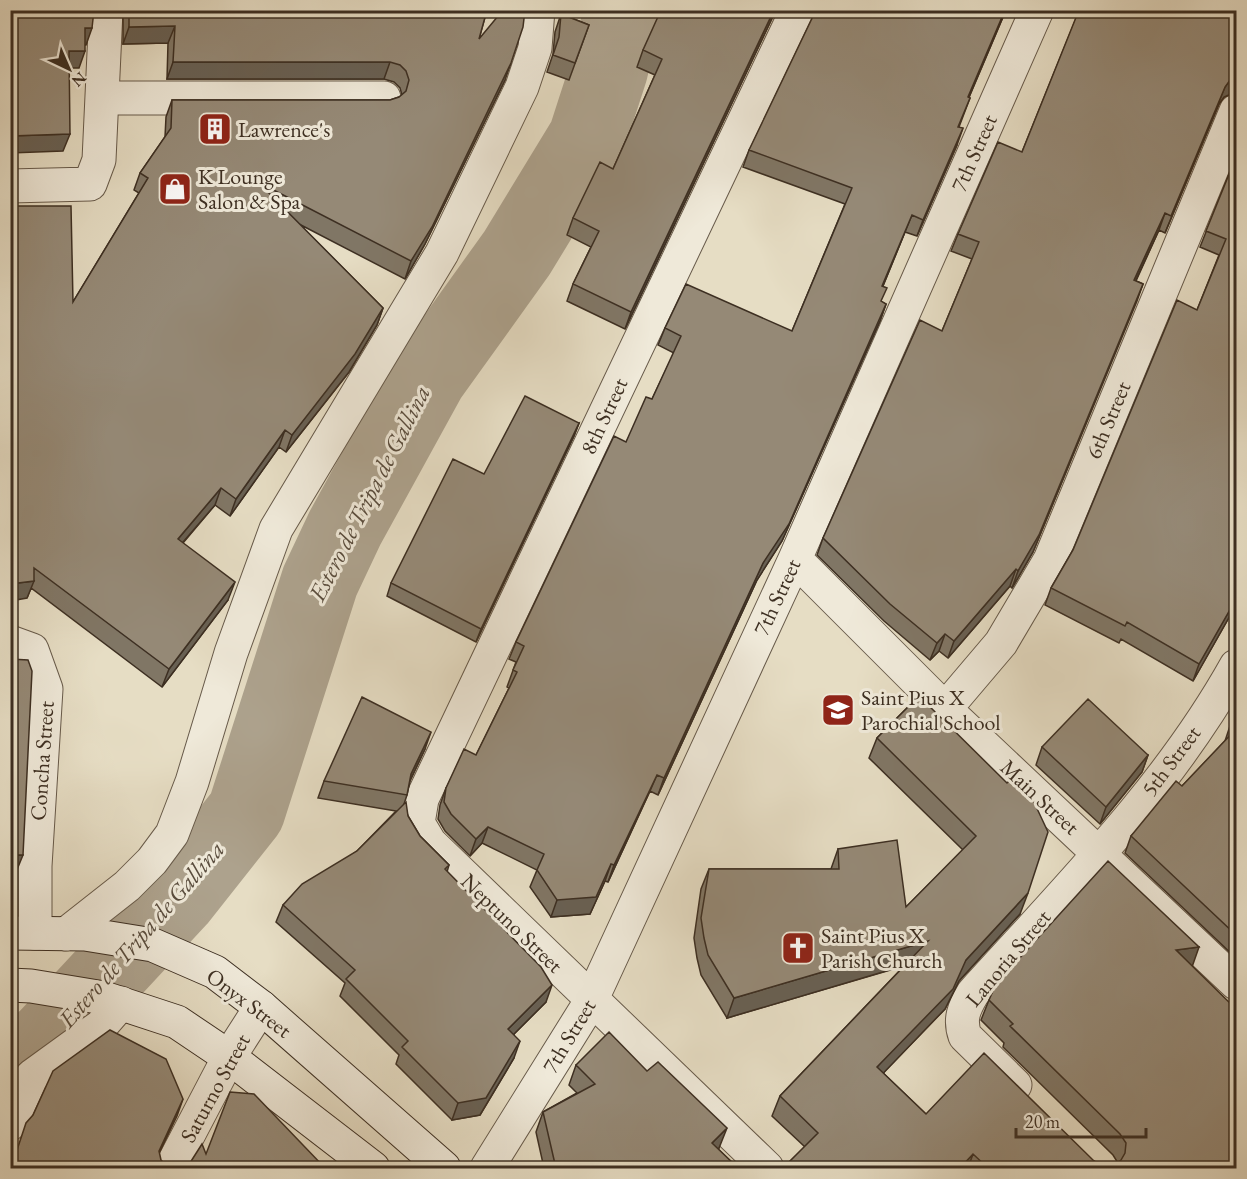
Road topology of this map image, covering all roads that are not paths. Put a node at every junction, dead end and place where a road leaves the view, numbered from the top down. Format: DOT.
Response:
graph roads {
  1 [pos="106,10"];
  2 [pos="538,10"];
  3 [pos="797,10"];
  4 [pos="1037,10"];
  5 [pos="102,98"];
  6 [pos="384,98"];
  7 [pos="1236,111"];
  8 [pos="10,186"];
  9 [pos="795,559"];
  10 [pos="10,642"];
  11 [pos="1236,666"];
  12 [pos="945,709"];
  13 [pos="418,823"];
  14 [pos="1101,852"];
  15 [pos="49,933"];
  16 [pos="1236,983"];
  17 [pos="21,986"];
  18 [pos="112,1000"];
  19 [pos="591,1001"];
  20 [pos="261,1007"];
  21 [pos="229,1057"];
  22 [pos="1032,1102"];
  23 [pos="10,1124"];
  24 [pos="171,1168"];
  25 [pos="373,1168"];
  26 [pos="444,1168"];
  27 [pos="488,1168"];
  28 [pos="767,1168"];
  1 -- 5 [label="street"];
  2 -- 15 [label="street"];
  3 -- 13 [label="street, 8th Street"];
  4 -- 9 [label="street, 7th Street"];
  5 -- 6 [label="street"];
  5 -- 8 [label="street"];
  7 -- 12 [label="street, 6th Street"];
  9 -- 12 [label="street, Main Street"];
  9 -- 19 [label="street, 7th Street"];
  10 -- 15 [label="street, Concha Street"];
  11 -- 14 [label="street, 5th Street"];
  12 -- 14 [label="street, Main Street"];
  13 -- 19 [label="street, Neptuno Street"];
  14 -- 16 [label="street, Main Street"];
  14 -- 22 [label="street, Lanoria Street"];
  15 -- 20 [label="street, Onyx Street"];
  17 -- 18 [label="street"];
  18 -- 21 [label="street"];
  18 -- 23 [label="street"];
  19 -- 27 [label="street, 7th Street"];
  19 -- 28 [label="street, Neptuno Street"];
  20 -- 21 [label="street, Saturno Street"];
  20 -- 26 [label="street, Onyx Street"];
  21 -- 24 [label="street, Saturno Street"];
  21 -- 25 [label="street"];
}
